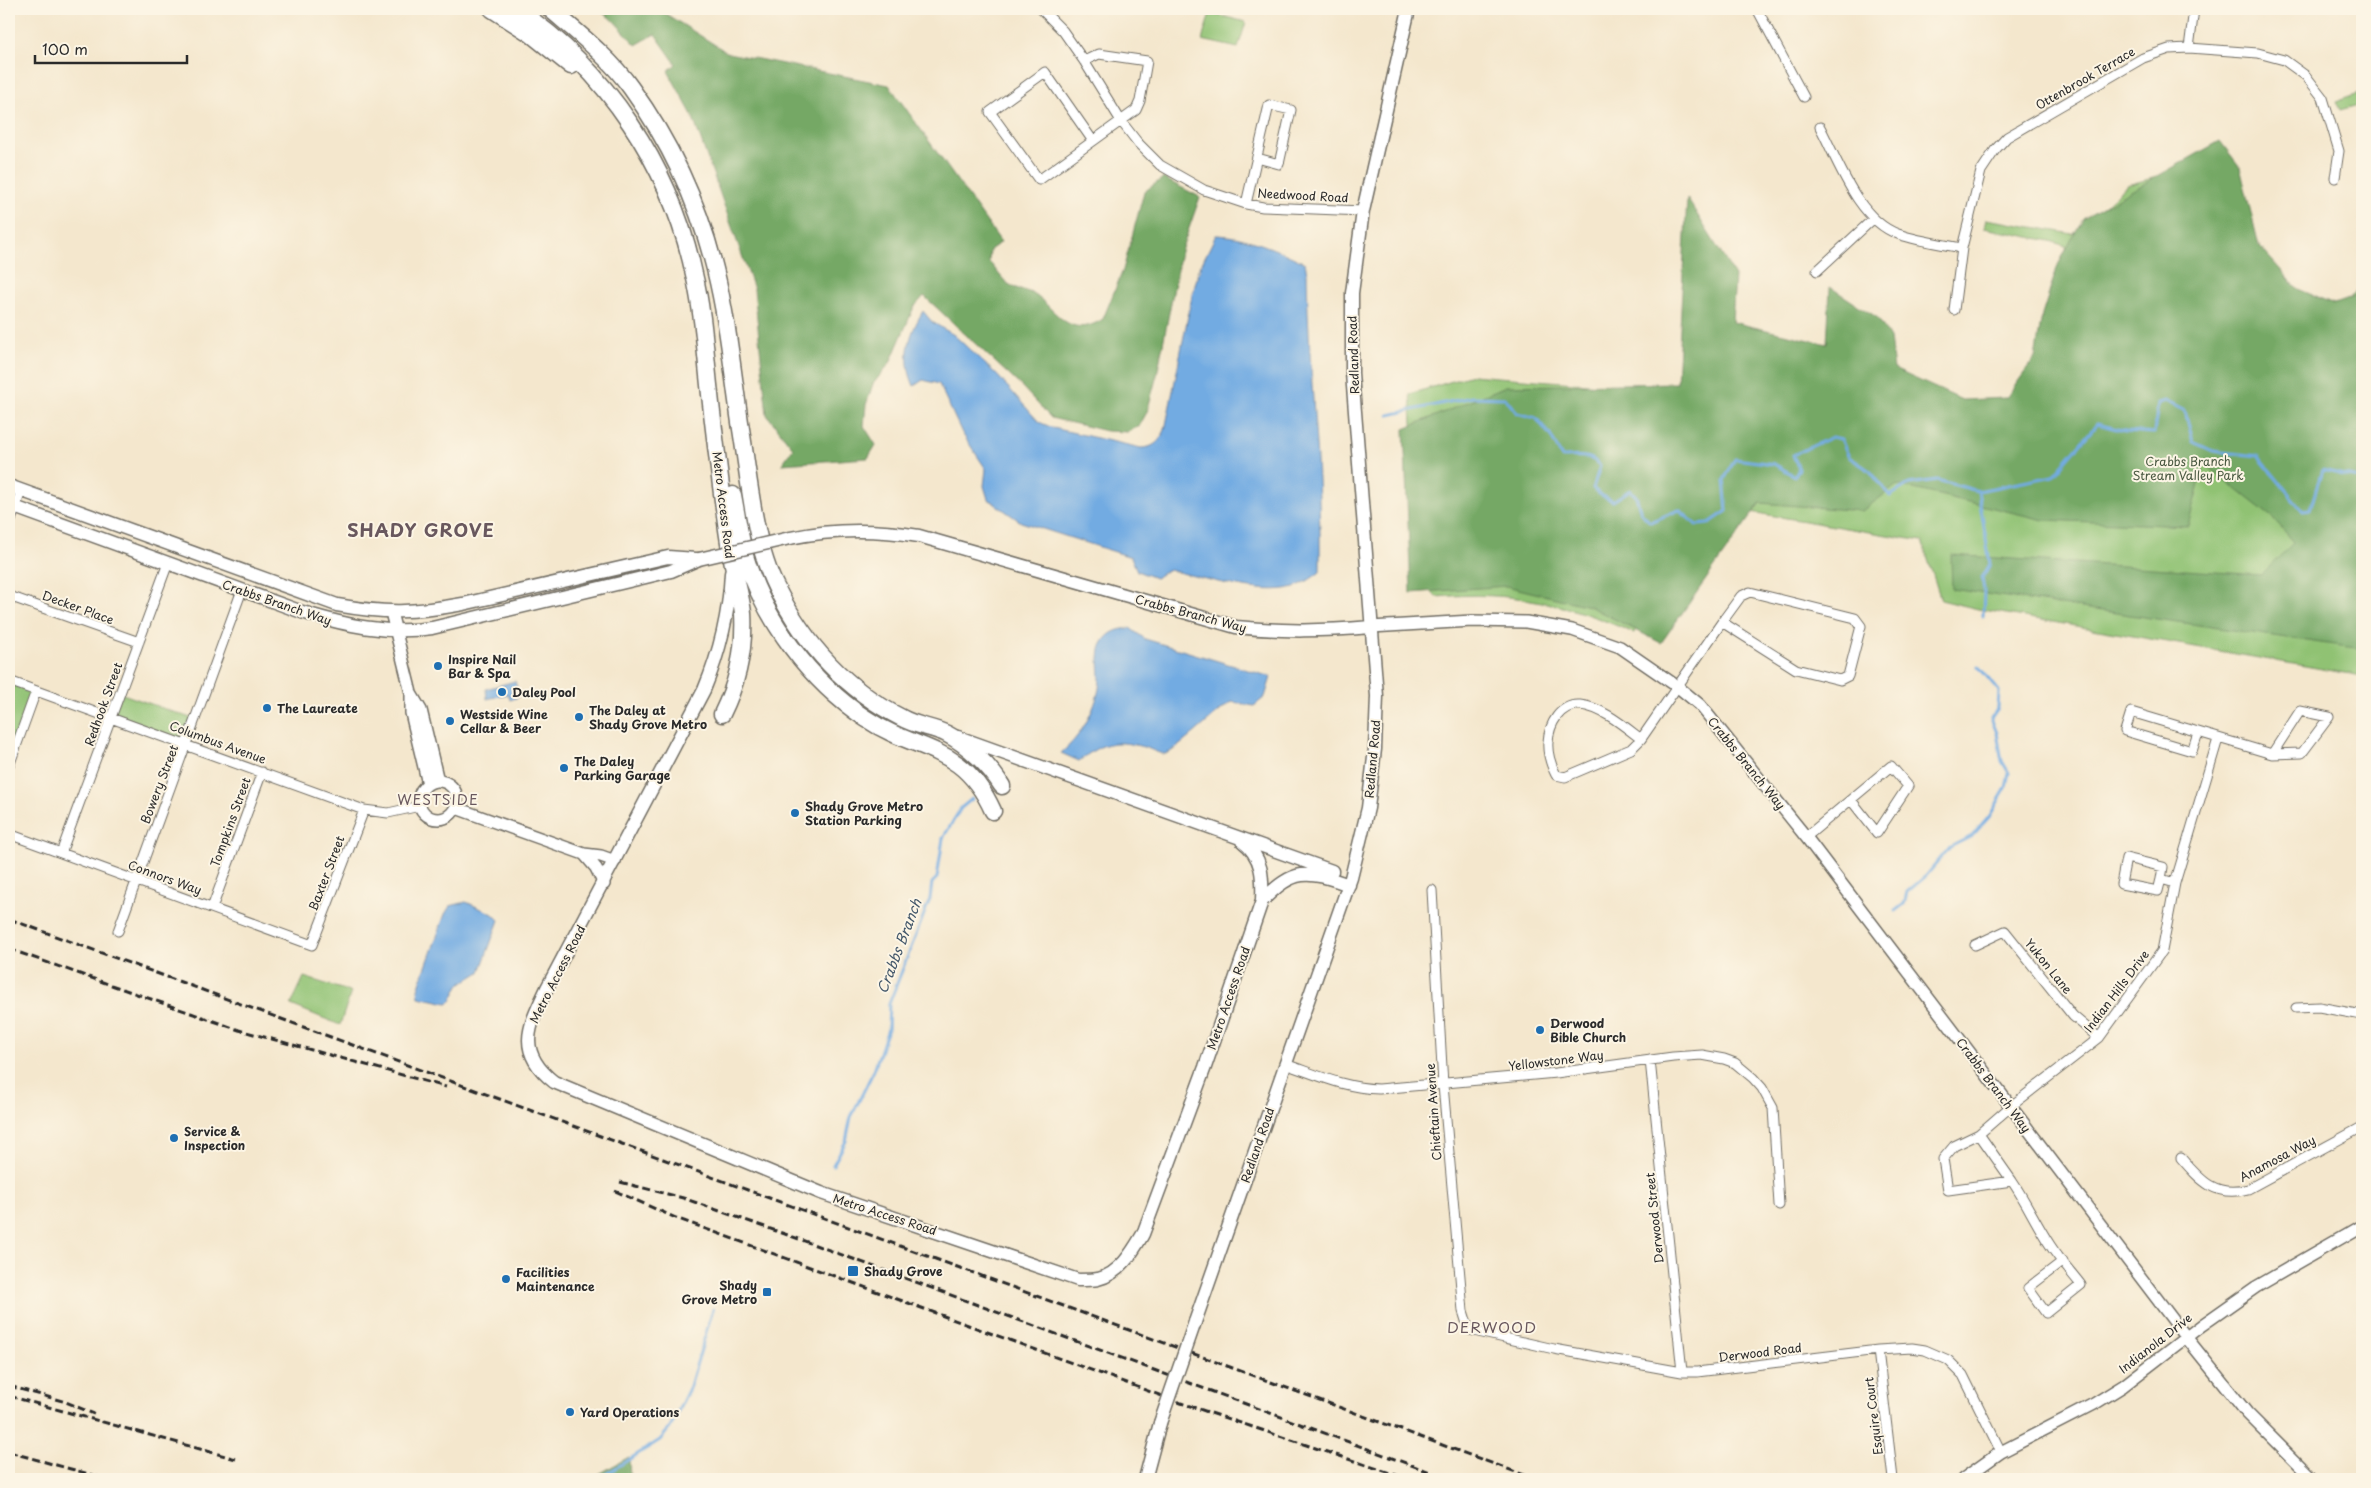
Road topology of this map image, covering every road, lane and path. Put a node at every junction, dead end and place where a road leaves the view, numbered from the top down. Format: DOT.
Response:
graph roads {
  1 [pos="492,9"];
  2 [pos="516,9"];
  3 [pos="550,9"];
  4 [pos="1041,9"];
  5 [pos="1409,9"];
  6 [pos="1757,9"];
  7 [pos="2194,9"];
  8 [pos="2189,48"];
  9 [pos="1084,61"];
  10 [pos="1804,97"];
  11 [pos="1121,121"];
  12 [pos="1820,126"];
  13 [pos="635,134"];
  14 [pos="1093,141"];
  15 [pos="1257,158"];
  16 [pos="2336,178"];
  17 [pos="1246,204"];
  18 [pos="1362,211"];
  19 [pos="1873,219"];
  20 [pos="1962,248"];
  21 [pos="1817,271"];
  22 [pos="1954,310"];
  23 [pos="704,328"];
  24 [pos="15,489"];
  25 [pos="12,507"];
  26 [pos="9,526"];
  27 [pos="699,559"];
  28 [pos="732,561"];
  29 [pos="168,563"];
  30 [pos="242,590"];
  31 [pos="9,596"];
  32 [pos="391,612"];
  33 [pos="1722,622"];
  34 [pos="1371,627"];
  35 [pos="396,631"];
  36 [pos="138,642"];
  37 [pos="9,681"];
  38 [pos="1678,686"];
  39 [pos="36,691"];
  40 [pos="722,714"];
  41 [pos="111,717"];
  42 [pos="2198,733"];
  43 [pos="947,734"];
  44 [pos="1641,739"];
  45 [pos="2218,739"];
  46 [pos="187,745"];
  47 [pos="11,752"];
  48 [pos="2272,754"];
  49 [pos="9,766"];
  50 [pos="262,772"];
  51 [pos="433,783"];
  52 [pos="1002,786"];
  53 [pos="1851,800"];
  54 [pos="420,806"];
  55 [pos="456,808"];
  56 [pos="364,810"];
  57 [pos="993,811"];
  58 [pos="9,834"];
  59 [pos="1236,837"];
  60 [pos="1806,837"];
  61 [pos="61,853"];
  62 [pos="584,854"];
  63 [pos="615,861"];
  64 [pos="2161,879"];
  65 [pos="136,880"];
  66 [pos="1350,881"];
  67 [pos="2175,883"];
  68 [pos="604,884"];
  69 [pos="1432,890"];
  70 [pos="1262,901"];
  71 [pos="212,908"];
  72 [pos="118,930"];
  73 [pos="312,945"];
  74 [pos="1975,945"];
  75 [pos="2296,1008"];
  76 [pos="2362,1015"];
  77 [pos="2099,1038"];
  78 [pos="1650,1060"];
  79 [pos="1286,1064"];
  80 [pos="1443,1085"];
  81 [pos="2010,1107"];
  82 [pos="2362,1127"];
  83 [pos="1979,1134"];
  84 [pos="2181,1158"];
  85 [pos="2012,1181"];
  86 [pos="1779,1205"];
  87 [pos="2362,1226"];
  88 [pos="2063,1261"];
  89 [pos="1469,1330"];
  90 [pos="2186,1337"];
  91 [pos="1878,1350"];
  92 [pos="1682,1372"];
  93 [pos="2001,1452"];
  94 [pos="1145,1479"];
  95 [pos="1893,1479"];
  96 [pos="1963,1479"];
  97 [pos="2313,1479"];
  1 -- 13 [label="highway"];
  2 -- 13 [label="highway, Metro Access Road"];
  3 -- 43 [label="highway"];
  4 -- 9 [label="street, Needwood Road"];
  5 -- 18 [label="main road, Redland Road"];
  6 -- 10 [label="street"];
  7 -- 8 [label="street"];
  8 -- 16 [label="street, Ottenbrook Terrace"];
  8 -- 20 [label="street, Ottenbrook Terrace"];
  9 -- 11 [label="street, Needwood Road"];
  9 -- 11 [label="street"];
  11 -- 14 [label="street"];
  11 -- 17 [label="street, Needwood Road"];
  12 -- 19 [label="street"];
  13 -- 23 [label="highway, Metro Access Road"];
  14 -- 14 [label="street"];
  15 -- 15 [label="street"];
  15 -- 17 [label="street"];
  17 -- 18 [label="street, Needwood Road"];
  18 -- 34 [label="main road, Redland Road"];
  19 -- 20 [label="street"];
  19 -- 21 [label="street"];
  20 -- 22 [label="street, Ottenbrook Terrace"];
  23 -- 28 [label="highway, Metro Access Road"];
  23 -- 57 [label="highway"];
  24 -- 25 [label="street"];
  24 -- 32 [label="main road, Crabbs Branch Way"];
  25 -- 26 [label="street"];
  25 -- 29 [label="main road, Crabbs Branch Way"];
  27 -- 32 [label="main road, Crabbs Branch Way"];
  27 -- 34 [label="main road, Crabbs Branch Way, bridge"];
  27 -- 35 [label="main road, Crabbs Branch Way"];
  28 -- 40 [label="highway"];
  28 -- 63 [label="main road, Metro Access Road"];
  29 -- 30 [label="main road, Crabbs Branch Way"];
  29 -- 36 [label="street, Redhook Street"];
  30 -- 35 [label="main road, Crabbs Branch Way"];
  30 -- 46 [label="street, Bowery Street"];
  31 -- 36 [label="street, Decker Place"];
  32 -- 35 [label="street"];
  33 -- 33 [label="street"];
  33 -- 38 [label="street"];
  34 -- 38 [label="street, Crabbs Branch Way"];
  34 -- 66 [label="main road, Redland Road"];
  35 -- 51 [label="street"];
  36 -- 41 [label="street, Redhook Street"];
  37 -- 39 [label="street, Columbus Avenue"];
  38 -- 44 [label="street"];
  38 -- 60 [label="street, Crabbs Branch Way"];
  39 -- 41 [label="street, Columbus Avenue"];
  39 -- 47 [label="street"];
  41 -- 46 [label="street, Columbus Avenue"];
  41 -- 61 [label="street, Redhook Street"];
  42 -- 42 [label="street"];
  42 -- 45 [label="street"];
  43 -- 52 [label="highway"];
  43 -- 59 [label="main road"];
  44 -- 44 [label="street"];
  45 -- 48 [label="street"];
  45 -- 67 [label="street, Indian Hills Drive"];
  46 -- 50 [label="street, Columbus Avenue"];
  46 -- 65 [label="street, Bowery Street"];
  47 -- 49 [label="street"];
  48 -- 48 [label="street"];
  50 -- 56 [label="street, Columbus Avenue"];
  50 -- 71 [label="street, Tompkins Street"];
  51 -- 54 [label="street"];
  51 -- 55 [label="street"];
  53 -- 53 [label="street"];
  53 -- 60 [label="street"];
  54 -- 55 [label="street"];
  54 -- 56 [label="street, Columbus Avenue"];
  55 -- 62 [label="street"];
  56 -- 73 [label="street, Baxter Street"];
  58 -- 61 [label="street, Connors Way"];
  59 -- 66 [label="main road"];
  59 -- 70 [label="main road"];
  60 -- 81 [label="street, Crabbs Branch Way"];
  61 -- 65 [label="street, Connors Way"];
  62 -- 63 [label="street"];
  62 -- 68 [label="street"];
  63 -- 68 [label="main road, Metro Access Road"];
  64 -- 64 [label="street"];
  64 -- 67 [label="street"];
  65 -- 71 [label="street, Connors Way"];
  65 -- 72 [label="street, Bowery Street"];
  66 -- 70 [label="main road, Metro Access Road"];
  66 -- 79 [label="main road, Redland Road"];
  67 -- 77 [label="street, Indian Hills Drive"];
  68 -- 70 [label="main road, Metro Access Road"];
  69 -- 80 [label="street, Chieftain Avenue"];
  71 -- 73 [label="street, Connors Way"];
  74 -- 77 [label="street, Yukon Lane"];
  75 -- 76 [label="street"];
  77 -- 81 [label="street, Indian Hills Drive"];
  78 -- 80 [label="street, Yellowstone Way"];
  78 -- 86 [label="street, Yellowstone Way"];
  78 -- 92 [label="street, Derwood Street"];
  79 -- 80 [label="street, Yellowstone Way"];
  79 -- 94 [label="main road, Redland Road, bridge"];
  80 -- 89 [label="street, Chieftain Avenue"];
  81 -- 83 [label="street, Indian Hills Drive"];
  81 -- 90 [label="street, Crabbs Branch Way"];
  82 -- 84 [label="street, Anamosa Way"];
  83 -- 85 [label="street"];
  83 -- 85 [label="street, Indian Hills Drive"];
  85 -- 88 [label="street"];
  87 -- 90 [label="street, Indianola Drive"];
  88 -- 88 [label="street"];
  89 -- 92 [label="street, Derwood Road"];
  90 -- 93 [label="street, Indianola Drive"];
  90 -- 97 [label="street, Crabbs Branch Way"];
  91 -- 92 [label="street, Derwood Road"];
  91 -- 93 [label="street, Derwood Road"];
  91 -- 95 [label="street, Esquire Court"];
  93 -- 96 [label="street, Indianola Drive"];
}
